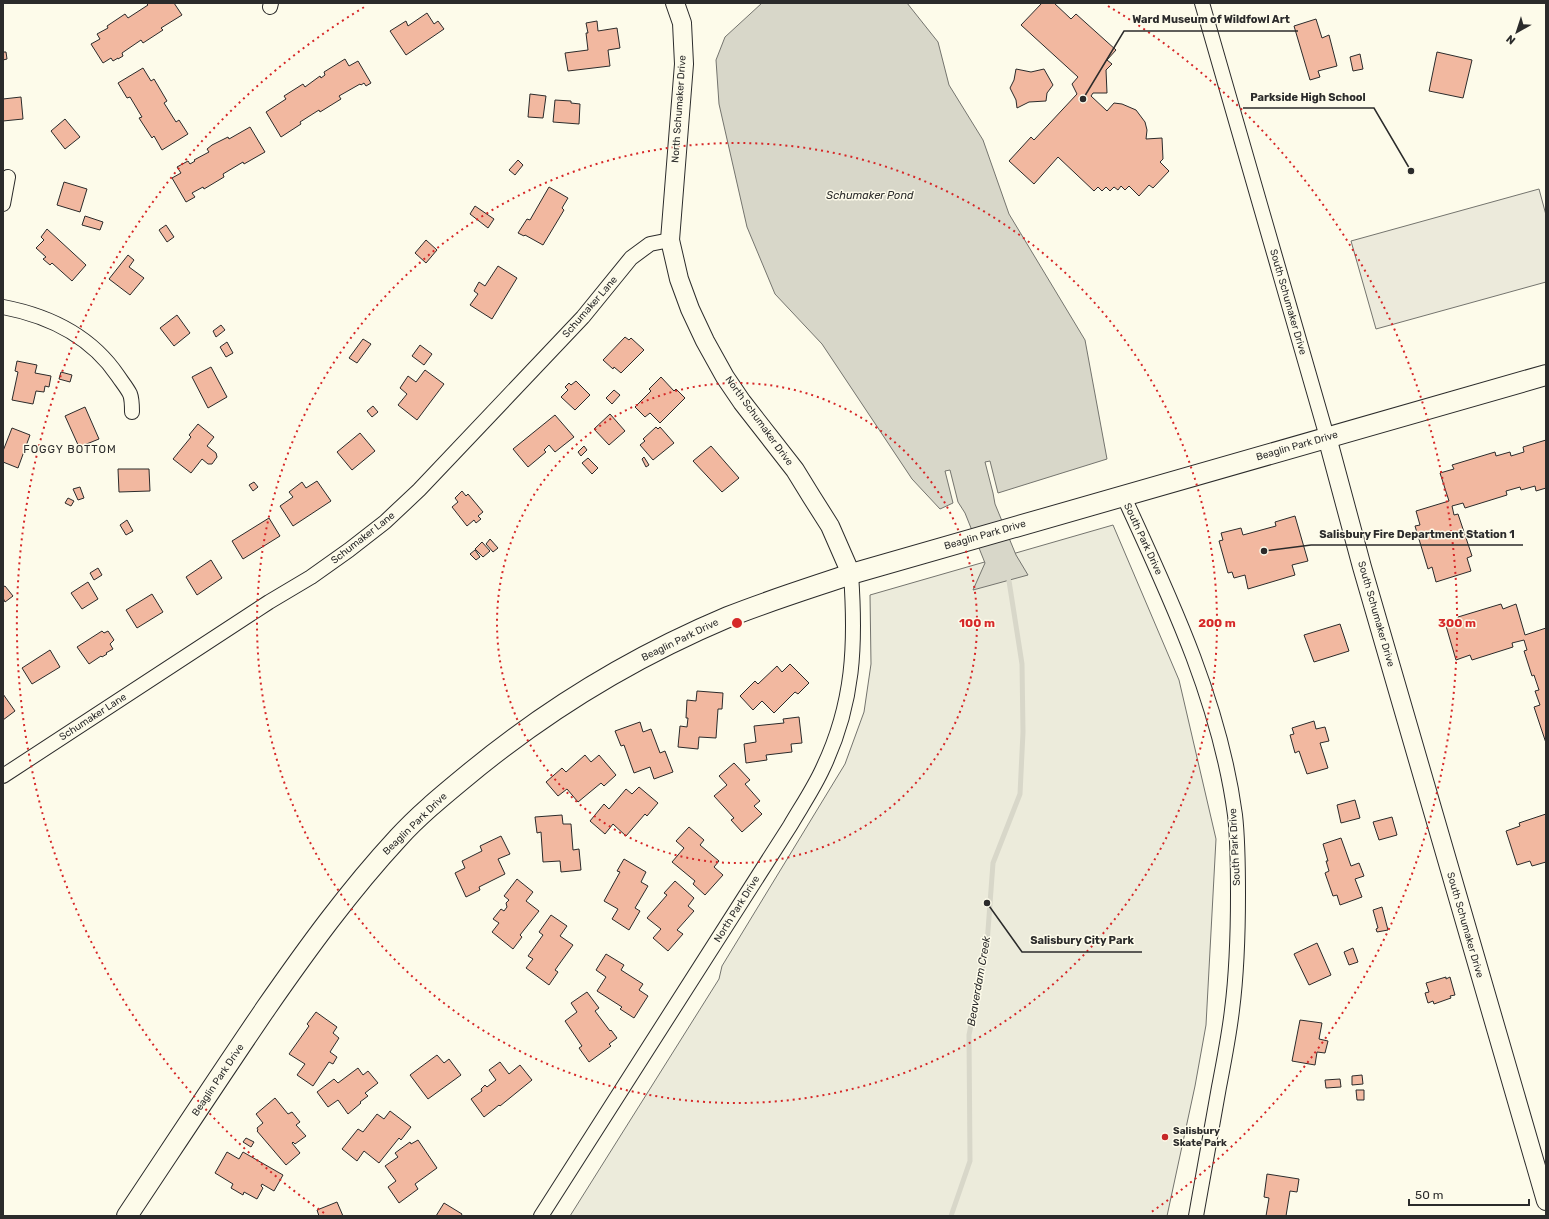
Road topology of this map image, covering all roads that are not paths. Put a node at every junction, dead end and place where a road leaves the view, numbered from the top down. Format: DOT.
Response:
graph roads {
  1 [pos="675,3"];
  2 [pos="1202,3"];
  3 [pos="8,177"];
  4 [pos="3,204"];
  5 [pos="670,240"];
  6 [pos="3,307"];
  7 [pos="1546,375"];
  8 [pos="132,412"];
  9 [pos="1327,437"];
  10 [pos="1123,495"];
  11 [pos="851,574"];
  12 [pos="3,776"];
  13 [pos="1546,1201"];
  14 [pos="128,1216"];
  15 [pos="541,1216"];
  16 [pos="1196,1216"];
  1 -- 5 [label="street, North Schumaker Drive"];
  2 -- 9 [label="street, South Schumaker Drive"];
  3 -- 4 [label="street"];
  5 -- 11 [label="street, North Schumaker Drive"];
  5 -- 12 [label="street, Schumaker Lane"];
  6 -- 8 [label="street"];
  7 -- 9 [label="main road, Beaglin Park Drive"];
  9 -- 10 [label="main road, Beaglin Park Drive"];
  9 -- 13 [label="street, South Schumaker Drive"];
  10 -- 11 [label="main road, Beaglin Park Drive"];
  10 -- 16 [label="street, South Park Drive"];
  11 -- 14 [label="main road, Beaglin Park Drive"];
  11 -- 15 [label="street, North Park Drive"];
}
